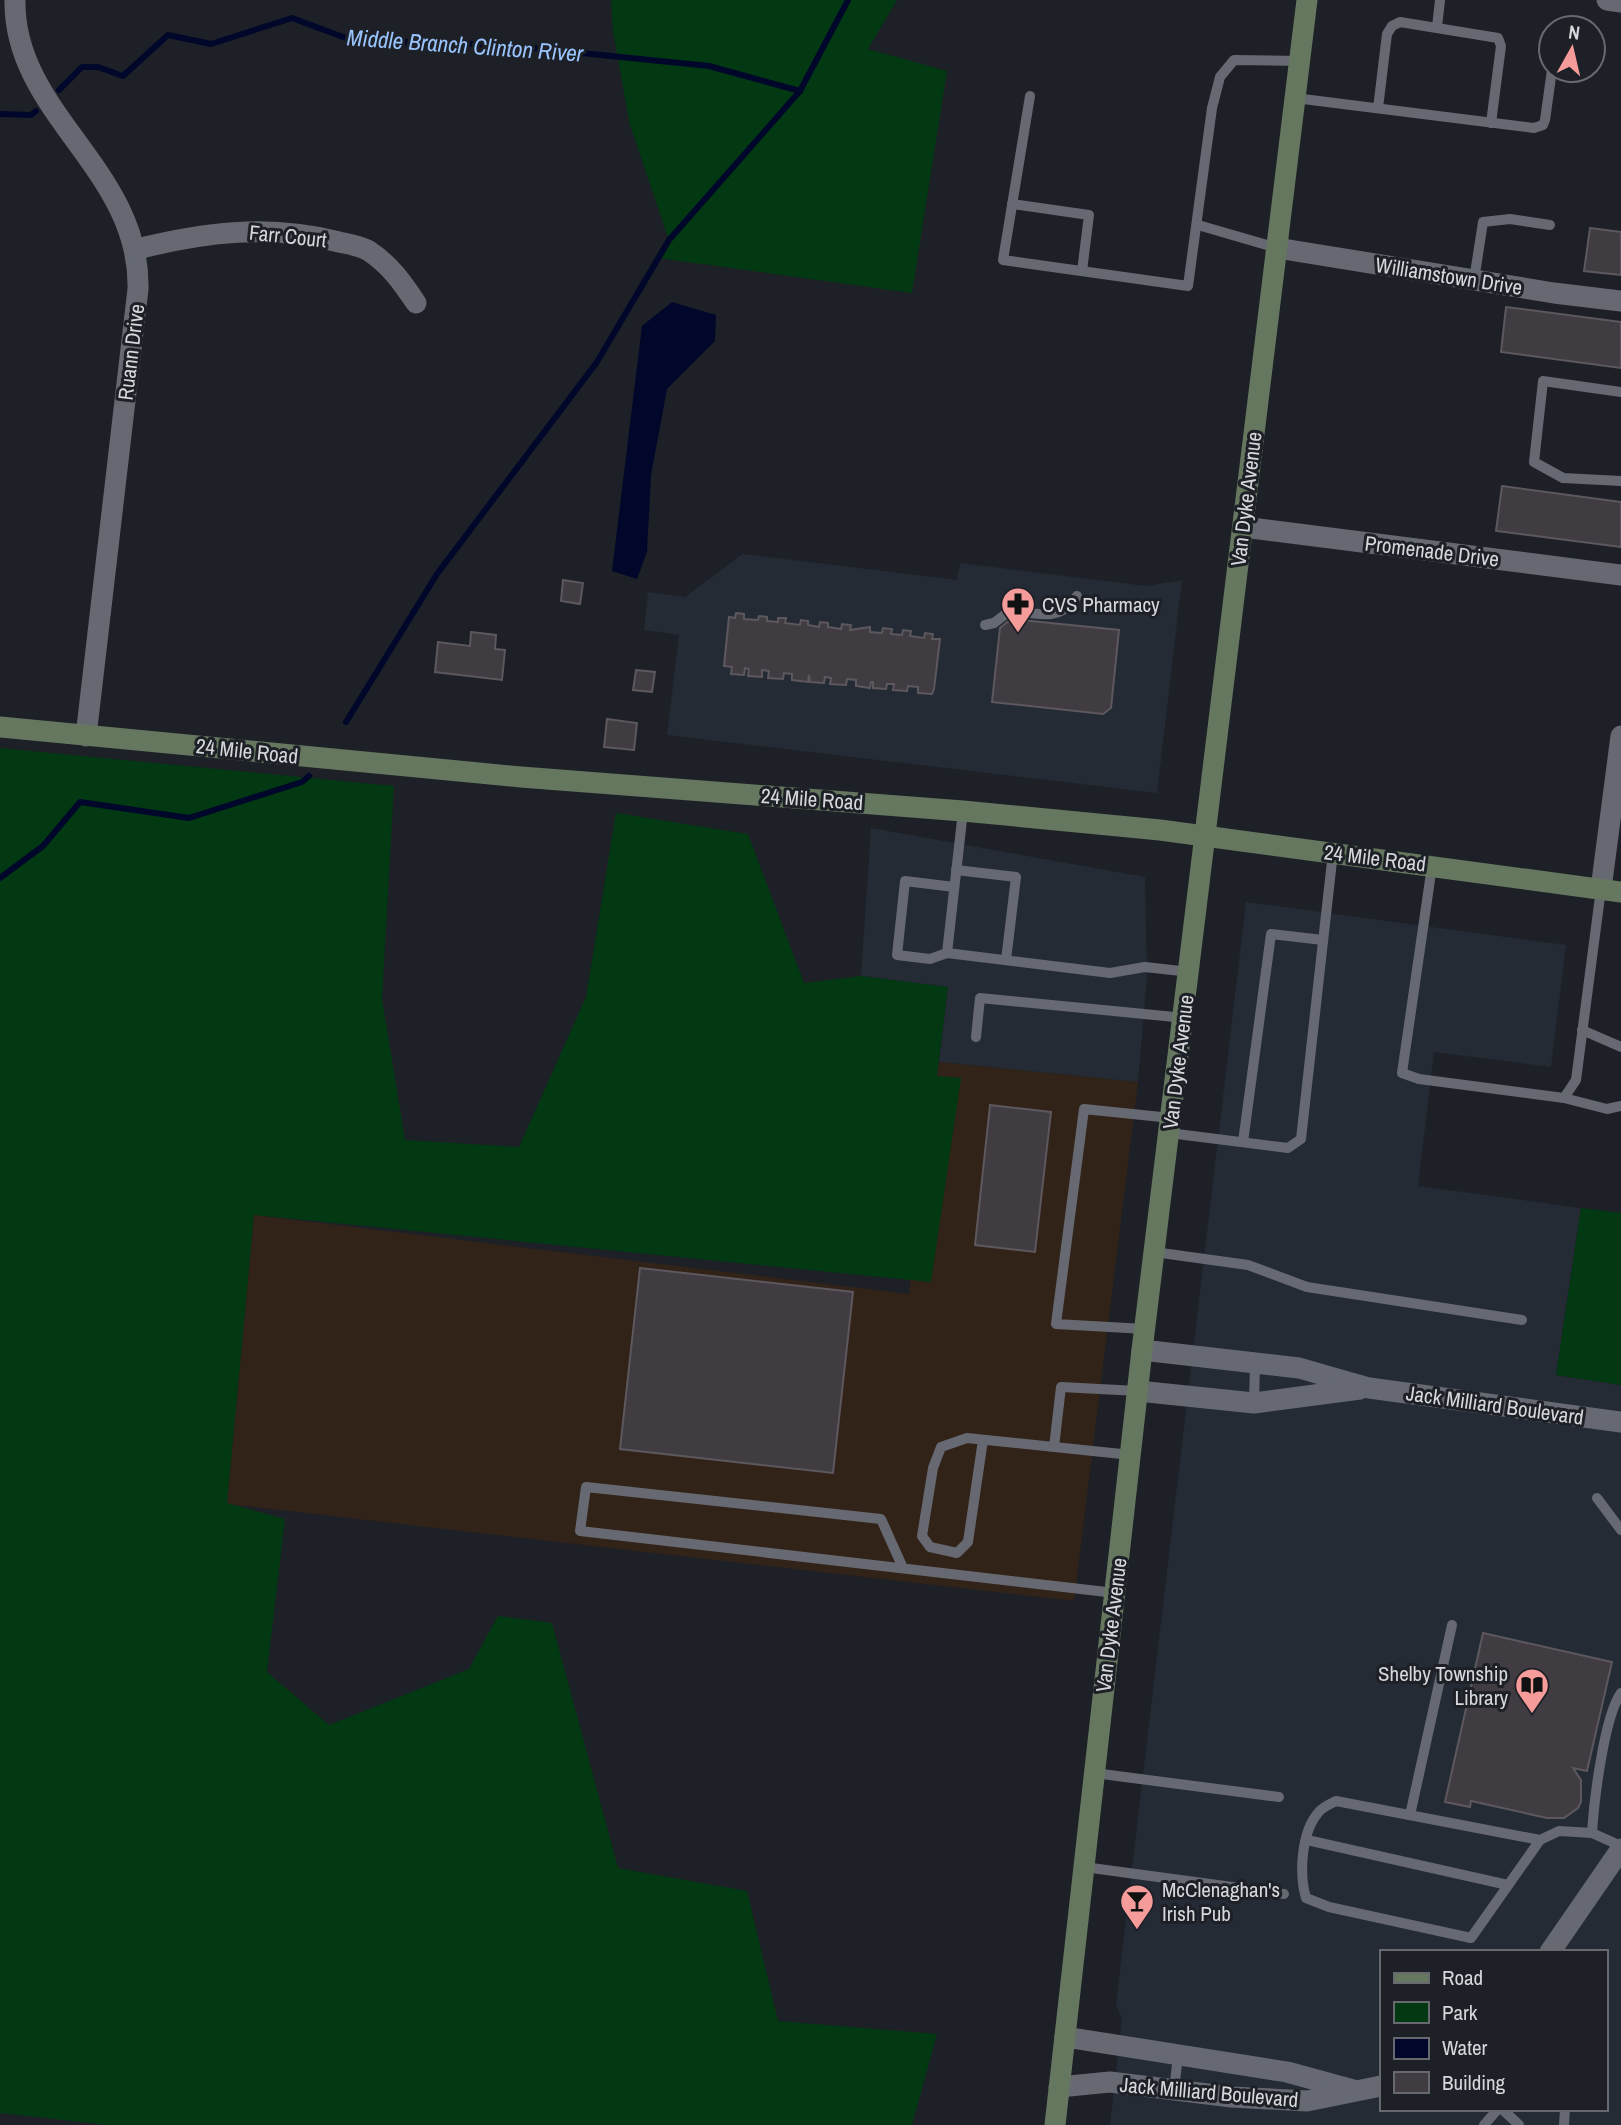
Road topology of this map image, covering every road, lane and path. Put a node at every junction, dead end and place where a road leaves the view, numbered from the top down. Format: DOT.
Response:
graph roads {
  1 [pos="15,0"];
  2 [pos="1307,0"];
  3 [pos="1440,0"];
  4 [pos="1607,0"];
  5 [pos="1621,2"];
  6 [pos="1437,27"];
  7 [pos="1300,61"];
  8 [pos="1550,84"];
  9 [pos="1030,96"];
  10 [pos="1295,98"];
  11 [pos="1378,108"];
  12 [pos="1491,122"];
  13 [pos="1012,204"];
  14 [pos="1198,225"];
  15 [pos="1550,225"];
  16 [pos="1277,248"];
  17 [pos="137,249"];
  18 [pos="1082,271"];
  19 [pos="1474,280"];
  20 [pos="1621,301"];
  21 [pos="416,303"];
  22 [pos="1621,392"];
  23 [pos="1621,481"];
  24 [pos="1243,527"];
  25 [pos="1621,575"];
  26 [pos="1077,596"];
  27 [pos="985,625"];
  28 [pos="0,727"];
  29 [pos="86,736"];
  30 [pos="1621,736"];
  31 [pos="963,811"];
  32 [pos="1206,836"];
  33 [pos="1333,852"];
  34 [pos="1432,866"];
  35 [pos="956,870"];
  36 [pos="954,887"];
  37 [pos="1611,890"];
  38 [pos="1323,940"];
  39 [pos="947,953"];
  40 [pos="1006,960"];
  41 [pos="1190,972"];
  42 [pos="1185,1018"];
  43 [pos="1582,1030"];
  44 [pos="976,1037"];
  45 [pos="1621,1047"];
  46 [pos="1564,1098"];
  47 [pos="1621,1106"];
  48 [pos="1170,1126"];
  49 [pos="1243,1142"];
  50 [pos="1154,1252"];
  51 [pos="1522,1320"];
  52 [pos="1144,1339"];
  53 [pos="1255,1364"];
  54 [pos="1369,1388"];
  55 [pos="1138,1391"];
  56 [pos="1254,1403"];
  57 [pos="1621,1422"];
  58 [pos="983,1440"];
  59 [pos="1054,1447"];
  60 [pos="1131,1455"];
  61 [pos="1597,1498"];
  62 [pos="1621,1530"];
  63 [pos="903,1568"];
  64 [pos="1115,1593"];
  65 [pos="1452,1625"];
  66 [pos="1621,1693"];
  67 [pos="1094,1773"];
  68 [pos="1279,1797"];
  69 [pos="1410,1815"];
  70 [pos="1592,1833"];
  71 [pos="1307,1840"];
  72 [pos="1540,1840"];
  73 [pos="1621,1847"];
  74 [pos="1084,1867"];
  75 [pos="1508,1885"];
  76 [pos="1284,1894"];
  77 [pos="1551,1950"];
  78 [pos="1065,2037"];
  79 [pos="1178,2055"];
  80 [pos="1380,2086"];
  81 [pos="1059,2087"];
  82 [pos="1174,2091"];
  83 [pos="1358,2091"];
  84 [pos="1498,2111"];
  85 [pos="1502,2111"];
  86 [pos="1055,2125"];
  87 [pos="1484,2125"];
  88 [pos="1519,2125"];
  1 -- 17 [label="street, Ruann Drive"];
  2 -- 7 [label="main road, Van Dyke Avenue"];
  3 -- 6 [label="lane"];
  4 -- 5 [label="street"];
  6 -- 11 [label="lane"];
  6 -- 12 [label="lane"];
  7 -- 10 [label="main road, Van Dyke Avenue"];
  7 -- 14 [label="lane"];
  8 -- 12 [label="lane"];
  9 -- 13 [label="lane"];
  10 -- 11 [label="lane"];
  10 -- 16 [label="main road, Van Dyke Avenue"];
  11 -- 12 [label="lane"];
  13 -- 18 [label="lane"];
  13 -- 18 [label="lane"];
  14 -- 16 [label="lane"];
  14 -- 18 [label="lane"];
  15 -- 19 [label="lane"];
  16 -- 19 [label="street, Williamstown Drive"];
  16 -- 24 [label="main road, Van Dyke Avenue"];
  17 -- 21 [label="street, Farr Court"];
  17 -- 29 [label="street, Ruann Drive"];
  19 -- 20 [label="street, Williamstown Drive"];
  22 -- 23 [label="lane"];
  24 -- 25 [label="street, Promenade Drive"];
  24 -- 32 [label="main road, Van Dyke Avenue"];
  26 -- 27 [label="lane"];
  28 -- 29 [label="main road, 24 Mile Road"];
  29 -- 31 [label="main road, 24 Mile Road"];
  30 -- 37 [label="street"];
  31 -- 32 [label="main road, 24 Mile Road"];
  31 -- 35 [label="lane"];
  32 -- 33 [label="main road, 24 Mile Road"];
  32 -- 41 [label="main road, Van Dyke Avenue"];
  33 -- 34 [label="main road, 24 Mile Road"];
  33 -- 38 [label="lane"];
  34 -- 37 [label="main road, 24 Mile Road"];
  34 -- 46 [label="lane"];
  35 -- 36 [label="lane"];
  35 -- 40 [label="lane"];
  36 -- 39 [label="lane"];
  36 -- 39 [label="lane"];
  37 -- 43 [label="lane"];
  38 -- 49 [label="lane"];
  38 -- 49 [label="lane"];
  39 -- 40 [label="lane"];
  40 -- 41 [label="lane"];
  41 -- 42 [label="main road, Van Dyke Avenue"];
  42 -- 44 [label="lane"];
  42 -- 48 [label="main road, Van Dyke Avenue"];
  43 -- 45 [label="lane"];
  43 -- 46 [label="lane"];
  46 -- 47 [label="lane"];
  48 -- 49 [label="lane"];
  48 -- 50 [label="main road, Van Dyke Avenue"];
  48 -- 52 [label="lane"];
  50 -- 51 [label="lane"];
  50 -- 52 [label="main road, Van Dyke Avenue"];
  52 -- 53 [label="street, Jack Milliard Boulevard"];
  52 -- 55 [label="main road, Van Dyke Avenue"];
  53 -- 54 [label="street, Jack Milliard Boulevard"];
  53 -- 56 [label="lane"];
  54 -- 56 [label="street, Jack Milliard Boulevard"];
  54 -- 57 [label="street, Jack Milliard Boulevard"];
  55 -- 56 [label="street, Jack Milliard Boulevard"];
  55 -- 59 [label="lane"];
  55 -- 60 [label="main road, Van Dyke Avenue"];
  58 -- 58 [label="lane"];
  58 -- 59 [label="lane"];
  59 -- 60 [label="lane"];
  60 -- 64 [label="main road, Van Dyke Avenue"];
  61 -- 62 [label="lane"];
  63 -- 63 [label="lane"];
  63 -- 64 [label="lane"];
  64 -- 67 [label="main road, Van Dyke Avenue"];
  65 -- 69 [label="lane"];
  66 -- 70 [label="lane"];
  67 -- 68 [label="lane"];
  67 -- 74 [label="main road, Van Dyke Avenue"];
  69 -- 71 [label="lane"];
  69 -- 72 [label="lane"];
  70 -- 72 [label="lane"];
  70 -- 73 [label="lane"];
  71 -- 75 [label="lane"];
  71 -- 75 [label="lane"];
  72 -- 75 [label="lane"];
  73 -- 77 [label="street"];
  74 -- 76 [label="lane"];
  74 -- 78 [label="main road, Van Dyke Avenue"];
  78 -- 79 [label="street, Jack Milliard Boulevard"];
  78 -- 81 [label="main road, Van Dyke Avenue"];
  79 -- 82 [label="lane"];
  79 -- 83 [label="street, Jack Milliard Boulevard"];
  80 -- 83 [label="street, Jack Milliard Boulevard"];
  81 -- 82 [label="street, Jack Milliard Boulevard"];
  81 -- 86 [label="main road, Van Dyke Avenue"];
  82 -- 83 [label="street, Jack Milliard Boulevard"];
  84 -- 87 [label="lane"];
  85 -- 88 [label="lane"];
}
